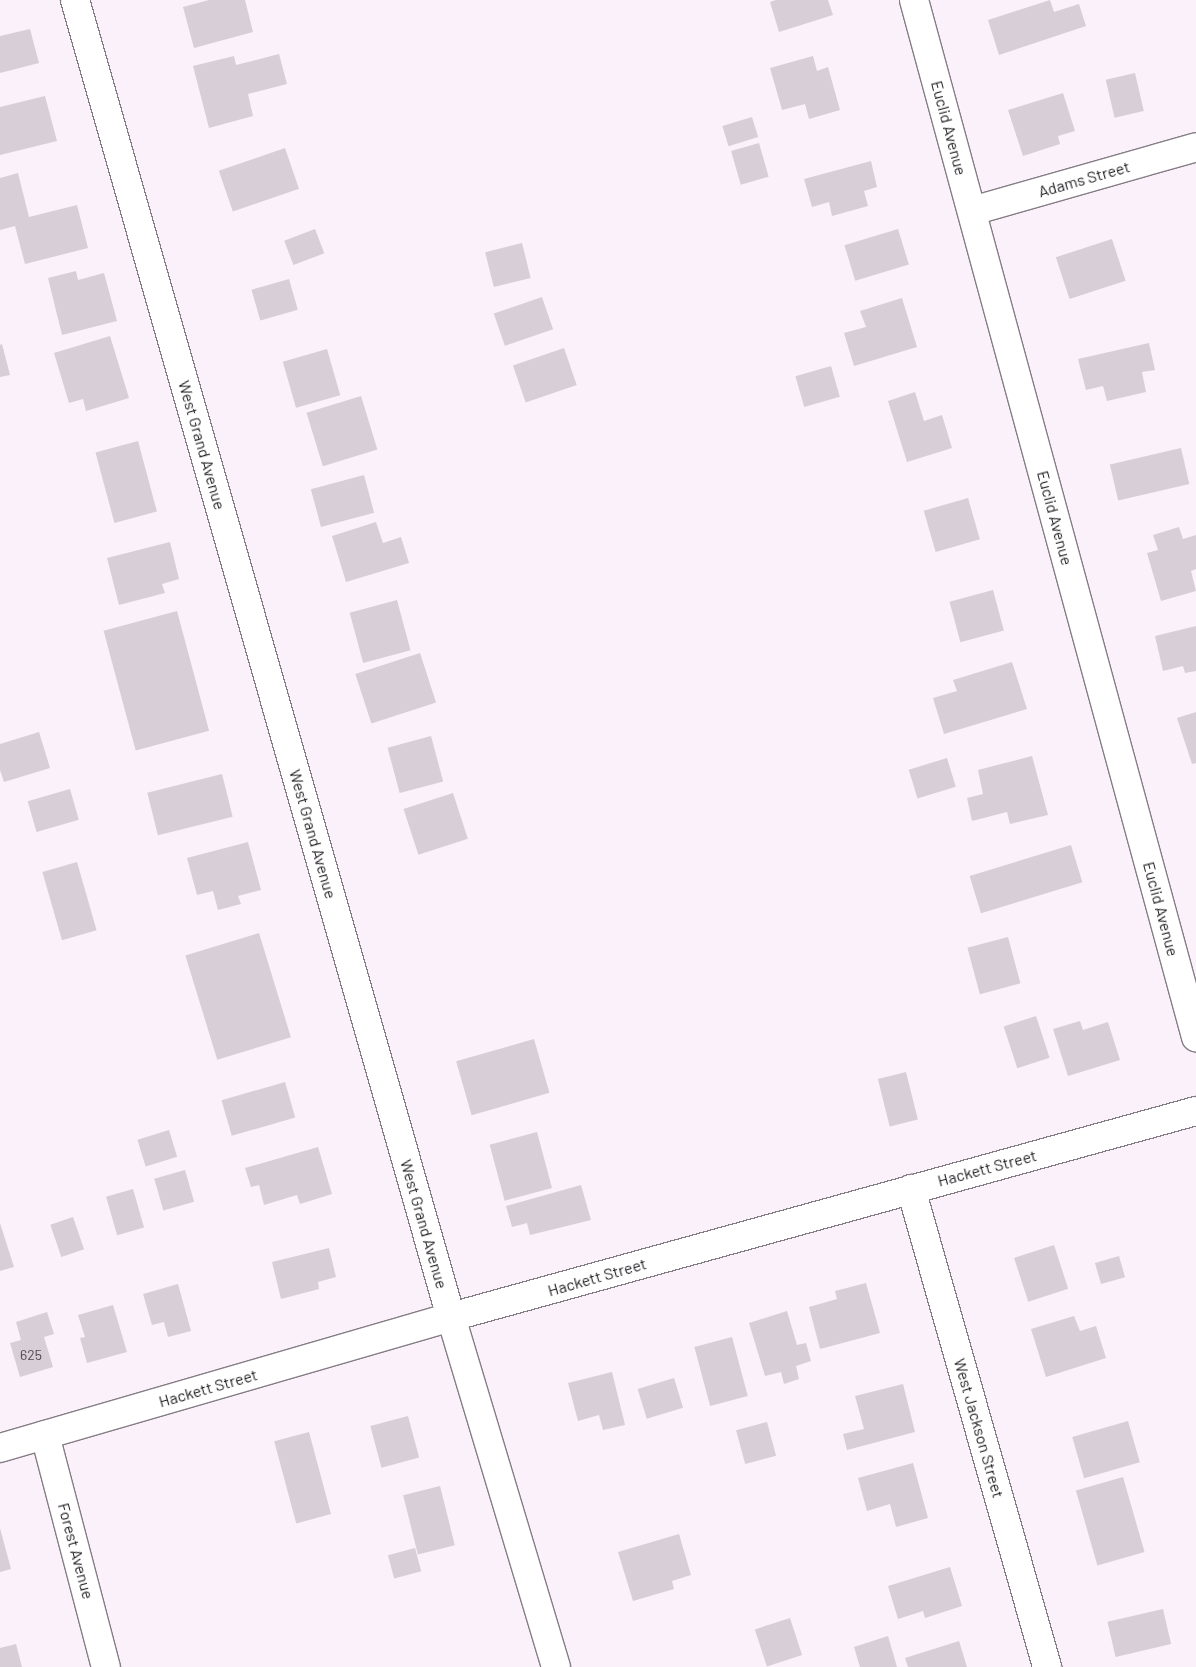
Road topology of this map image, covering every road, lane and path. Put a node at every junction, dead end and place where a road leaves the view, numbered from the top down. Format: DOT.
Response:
graph roads {
  1 [pos="75,0"];
  2 [pos="914,0"];
  3 [pos="1196,147"];
  4 [pos="972,211"];
  5 [pos="1196,1037"];
  6 [pos="1196,1111"];
  7 [pos="911,1189"];
  8 [pos="451,1318"];
  9 [pos="45,1435"];
  10 [pos="0,1448"];
  11 [pos="106,1667"];
  12 [pos="556,1667"];
  13 [pos="1047,1667"];
  1 -- 8 [label="street, West Grand Avenue"];
  2 -- 4 [label="street, Euclid Avenue"];
  3 -- 4 [label="street, Adams Street"];
  4 -- 5 [label="street, Euclid Avenue"];
  6 -- 7 [label="street, Hackett Street"];
  7 -- 8 [label="street, Hackett Street"];
  7 -- 13 [label="street, West Jackson Street"];
  8 -- 9 [label="street, Hackett Street"];
  8 -- 12 [label="street, West Grand Avenue"];
  9 -- 10 [label="street, Hackett Street"];
  9 -- 11 [label="street, Forest Avenue"];
}
